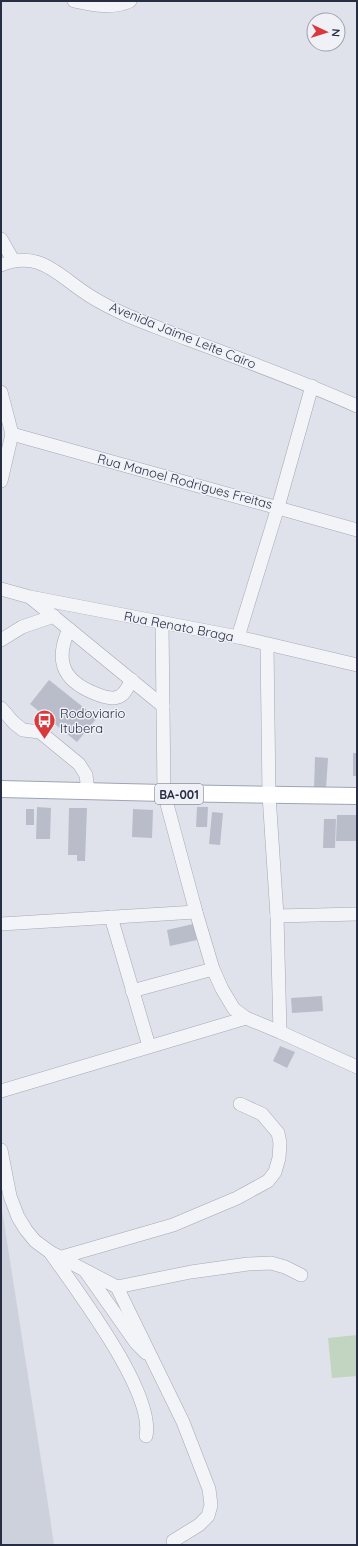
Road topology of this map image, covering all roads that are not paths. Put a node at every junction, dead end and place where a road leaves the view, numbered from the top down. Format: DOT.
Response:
graph roads {
  1 [pos="74,1"];
  2 [pos="130,1"];
  3 [pos="1,240"];
  4 [pos="7,263"];
  5 [pos="312,386"];
  6 [pos="1,392"];
  7 [pos="357,406"];
  8 [pos="12,434"];
  9 [pos="1,481"];
  10 [pos="278,507"];
  11 [pos="357,530"];
  12 [pos="1,589"];
  13 [pos="30,597"];
  14 [pos="54,616"];
  15 [pos="162,623"];
  16 [pos="69,629"];
  17 [pos="238,637"];
  18 [pos="1,640"];
  19 [pos="267,645"];
  20 [pos="357,665"];
  21 [pos="132,680"];
  22 [pos="163,706"];
  23 [pos="1,708"];
  24 [pos="1,789"];
  25 [pos="88,791"];
  26 [pos="164,794"];
  27 [pos="269,795"];
  28 [pos="357,796"];
  29 [pos="196,912"];
  30 [pos="357,914"];
  31 [pos="277,916"];
  32 [pos="111,917"];
  33 [pos="1,924"];
  34 [pos="213,969"];
  35 [pos="132,991"];
  36 [pos="246,1018"];
  37 [pos="280,1032"];
  38 [pos="149,1046"];
  39 [pos="357,1068"];
  40 [pos="1,1091"];
  41 [pos="240,1104"];
  42 [pos="1,1150"];
  43 [pos="56,1255"];
  44 [pos="84,1269"];
  45 [pos="301,1275"];
  46 [pos="117,1287"];
  47 [pos="152,1357"];
  48 [pos="146,1436"];
  49 [pos="173,1541"];
  1 -- 2 [label="street"];
  3 -- 4 [label="street"];
  4 -- 5 [label="street, Avenida Jaime Leite Cairo"];
  5 -- 7 [label="street, Avenida Jaime Leite Cairo"];
  5 -- 10 [label="street"];
  6 -- 8 [label="street"];
  8 -- 9 [label="street"];
  8 -- 10 [label="street, Rua Manoel Rodrigues Freitas"];
  10 -- 11 [label="street, Rua Manoel Rodrigues Freitas"];
  10 -- 17 [label="street"];
  12 -- 13 [label="street, Rua Renato Braga"];
  13 -- 14 [label="street"];
  13 -- 15 [label="street, Rua Renato Braga"];
  14 -- 16 [label="street"];
  14 -- 18 [label="street"];
  15 -- 17 [label="street, Rua Renato Braga"];
  15 -- 22 [label="street"];
  16 -- 21 [label="street"];
  16 -- 21 [label="street"];
  17 -- 19 [label="street, Rua Renato Braga"];
  19 -- 20 [label="street, Rua Renato Braga"];
  19 -- 27 [label="street"];
  21 -- 22 [label="street"];
  22 -- 26 [label="street"];
  23 -- 25 [label="street"];
  24 -- 25 [label="main road, BA-001"];
  25 -- 26 [label="main road, BA-001"];
  26 -- 27 [label="main road, BA-001"];
  26 -- 29 [label="street"];
  27 -- 28 [label="main road, BA-001"];
  27 -- 31 [label="street"];
  29 -- 32 [label="street"];
  29 -- 34 [label="street"];
  30 -- 31 [label="street"];
  31 -- 37 [label="street"];
  32 -- 33 [label="street"];
  32 -- 35 [label="street"];
  34 -- 35 [label="street"];
  34 -- 36 [label="street"];
  35 -- 38 [label="street"];
  36 -- 37 [label="street"];
  36 -- 38 [label="street"];
  37 -- 39 [label="street"];
  38 -- 40 [label="street"];
  41 -- 43 [label="street"];
  42 -- 43 [label="street"];
  43 -- 44 [label="street"];
  43 -- 48 [label="street"];
  44 -- 46 [label="street"];
  44 -- 47 [label="street"];
  45 -- 46 [label="street"];
  46 -- 47 [label="street"];
  47 -- 49 [label="street"];
}
